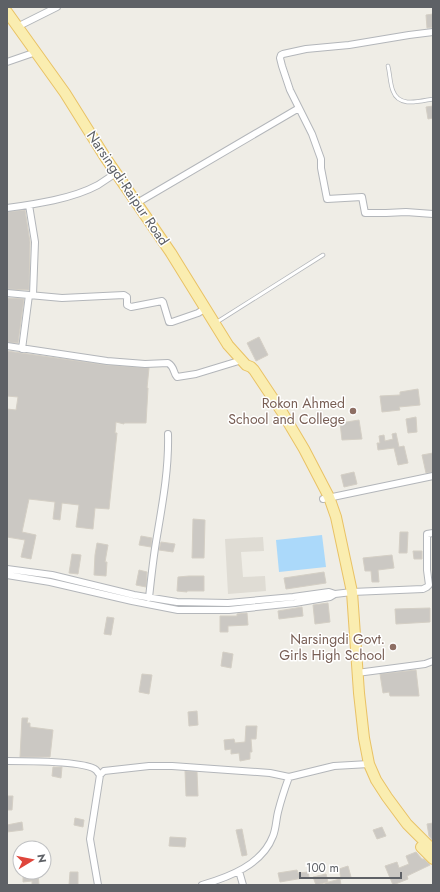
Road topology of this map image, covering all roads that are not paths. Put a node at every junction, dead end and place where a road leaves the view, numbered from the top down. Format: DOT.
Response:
graph roads {
  1 [pos="58,7"];
  2 [pos="7,12"];
  3 [pos="18,27"];
  4 [pos="433,32"];
  5 [pos="36,52"];
  6 [pos="7,62"];
  7 [pos="388,66"];
  8 [pos="433,99"];
  9 [pos="299,108"];
  10 [pos="116,173"];
  11 [pos="137,203"];
  12 [pos="28,205"];
  13 [pos="7,208"];
  14 [pos="433,214"];
  15 [pos="323,255"];
  16 [pos="7,293"];
  17 [pos="31,295"];
  18 [pos="206,308"];
  19 [pos="215,323"];
  20 [pos="7,346"];
  21 [pos="22,349"];
  22 [pos="244,363"];
  23 [pos="168,434"];
  24 [pos="433,476"];
  25 [pos="326,498"];
  26 [pos="433,533"];
  27 [pos="7,569"];
  28 [pos="7,575"];
  29 [pos="344,593"];
  30 [pos="149,598"];
  31 [pos="433,662"];
  32 [pos="357,673"];
  33 [pos="7,761"];
  34 [pos="366,764"];
  35 [pos="100,775"];
  36 [pos="289,776"];
  37 [pos="433,850"];
  38 [pos="433,859"];
  39 [pos="239,871"];
  40 [pos="98,885"];
  41 [pos="202,885"];
  42 [pos="243,885"];
  1 -- 3 [label="street"];
  2 -- 3 [label="main road, Narsingdi-Raipur Road"];
  3 -- 5 [label="main road, Narsingdi-Raipur Road"];
  4 -- 9 [label="street"];
  5 -- 6 [label="street"];
  5 -- 10 [label="main road, Narsingdi-Raipur Road"];
  7 -- 8 [label="lane"];
  9 -- 11 [label="street"];
  9 -- 14 [label="street"];
  10 -- 11 [label="main road, Narsingdi-Raipur Road"];
  10 -- 12 [label="street"];
  11 -- 18 [label="main road, Narsingdi-Raipur Road"];
  12 -- 13 [label="street"];
  12 -- 17 [label="street"];
  15 -- 19 [label="lane"];
  16 -- 17 [label="street"];
  17 -- 18 [label="street"];
  17 -- 21 [label="street"];
  18 -- 19 [label="main road, Narsingdi-Raipur Road"];
  19 -- 22 [label="main road, Narsingdi-Raipur Road"];
  20 -- 21 [label="street"];
  21 -- 22 [label="street"];
  22 -- 25 [label="main road, Narsingdi-Raipur Road"];
  23 -- 30 [label="street"];
  24 -- 25 [label="street"];
  25 -- 29 [label="main road, Narsingdi-Raipur Road"];
  26 -- 29 [label="street"];
  27 -- 30 [label="street"];
  28 -- 29 [label="street"];
  29 -- 30 [label="street"];
  29 -- 32 [label="main road, Narsingdi-Raipur Road"];
  29 -- 34 [label="main road, Narsingdi-Raipur Road"];
  31 -- 32 [label="street"];
  32 -- 34 [label="main road, Narsingdi-Raipur Road"];
  33 -- 35 [label="street"];
  34 -- 36 [label="street"];
  34 -- 37 [label="main road, Narsingdi-Raipur Road"];
  34 -- 38 [label="main road, Narsingdi-Raipur Road"];
  35 -- 36 [label="street"];
  35 -- 40 [label="street"];
  36 -- 39 [label="street"];
  39 -- 41 [label="street"];
  39 -- 42 [label="street"];
}
